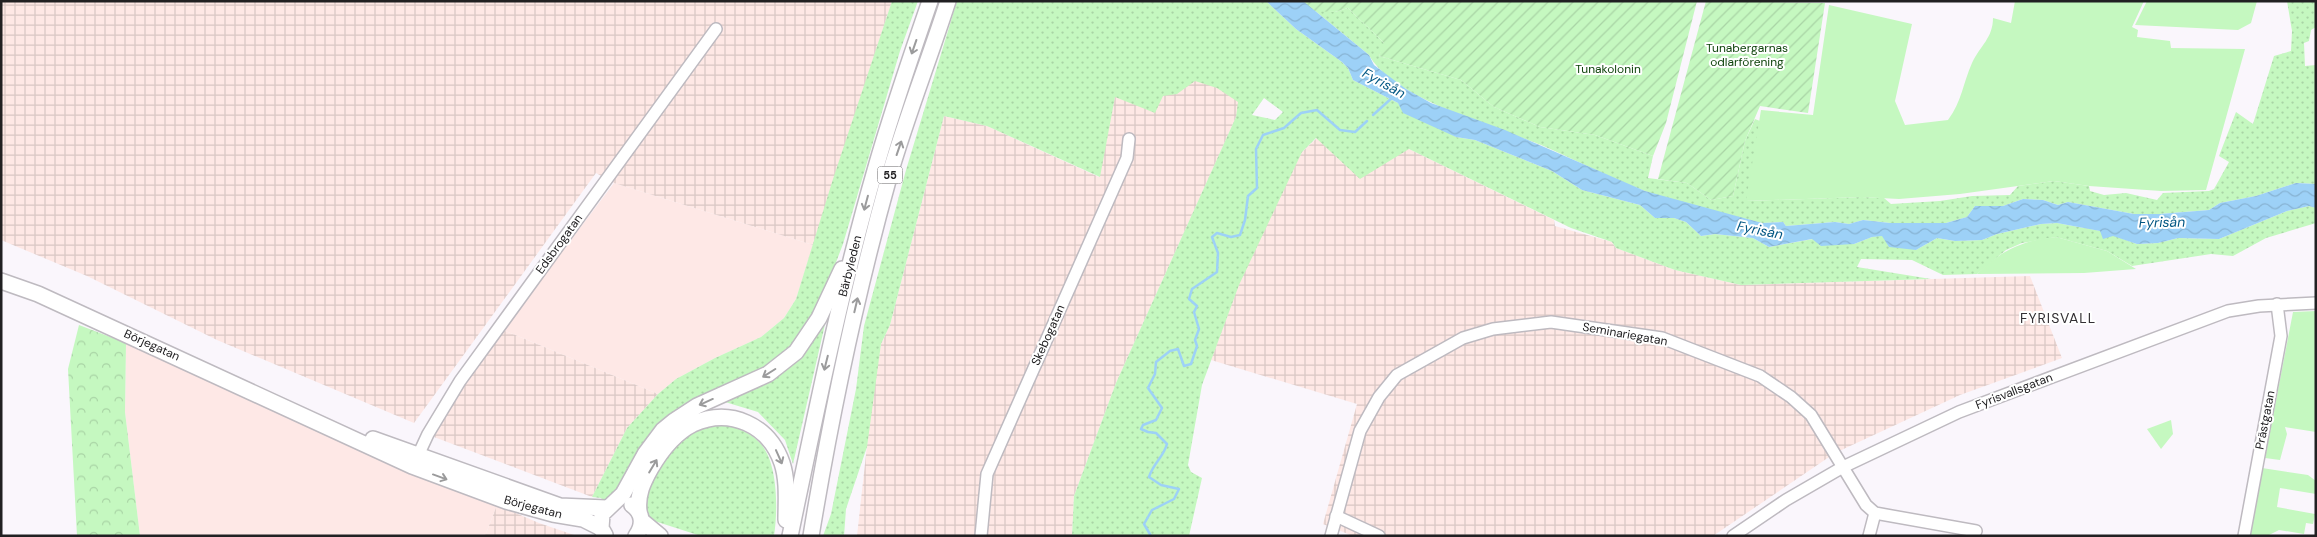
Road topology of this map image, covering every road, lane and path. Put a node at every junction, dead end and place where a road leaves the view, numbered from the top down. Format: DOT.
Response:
graph roads {
  1 [pos="930,1"];
  2 [pos="948,1"];
  3 [pos="716,29"];
  4 [pos="1129,139"];
  5 [pos="854,248"];
  6 [pos="1,282"];
  7 [pos="2316,303"];
  8 [pos="2277,304"];
  9 [pos="416,460"];
  10 [pos="1842,467"];
  11 [pos="611,505"];
  12 [pos="1875,513"];
  13 [pos="640,516"];
  14 [pos="1336,516"];
  15 [pos="1976,531"];
  16 [pos="603,532"];
  17 [pos="636,536"];
  18 [pos="660,536"];
  19 [pos="788,536"];
  20 [pos="811,536"];
  21 [pos="981,536"];
  22 [pos="1331,536"];
  23 [pos="1379,536"];
  24 [pos="1733,536"];
  25 [pos="1869,536"];
  26 [pos="2244,536"];
  1 -- 5 [label="main road, Bärbyleden / 55, one-way"];
  20 -- 2 [label="main road, Bärbyleden / 55, one-way"];
  3 -- 9 [label="street, Edsbrogatan"];
  4 -- 21 [label="street, Skebogatan"];
  5 -- 11 [label="main road, one-way"];
  5 -- 19 [label="main road, Bärbyleden / 55, one-way"];
  6 -- 9 [label="main road, Börjegatan"];
  7 -- 8 [label="street, Fyrisvallsgatan"];
  8 -- 10 [label="street, Fyrisvallsgatan"];
  8 -- 26 [label="street, Prästgatan"];
  9 -- 11 [label="main road, Börjegatan"];
  9 -- 16 [label="main road, Börjegatan, one-way"];
  10 -- 12 [label="street, Seminariegatan"];
  10 -- 14 [label="street, Seminariegatan"];
  10 -- 24 [label="street, Fyrisvallsgatan"];
  11 -- 13 [label="main road, Börjegatan"];
  11 -- 16 [label="main road"];
  12 -- 15 [label="street"];
  12 -- 25 [label="street"];
  13 -- 17 [label="main road"];
  13 -- 18 [label="main road"];
  13 -- 19 [label="main road, one-way"];
  14 -- 22 [label="street, Seminariegatan"];
  14 -- 23 [label="street"];
}
